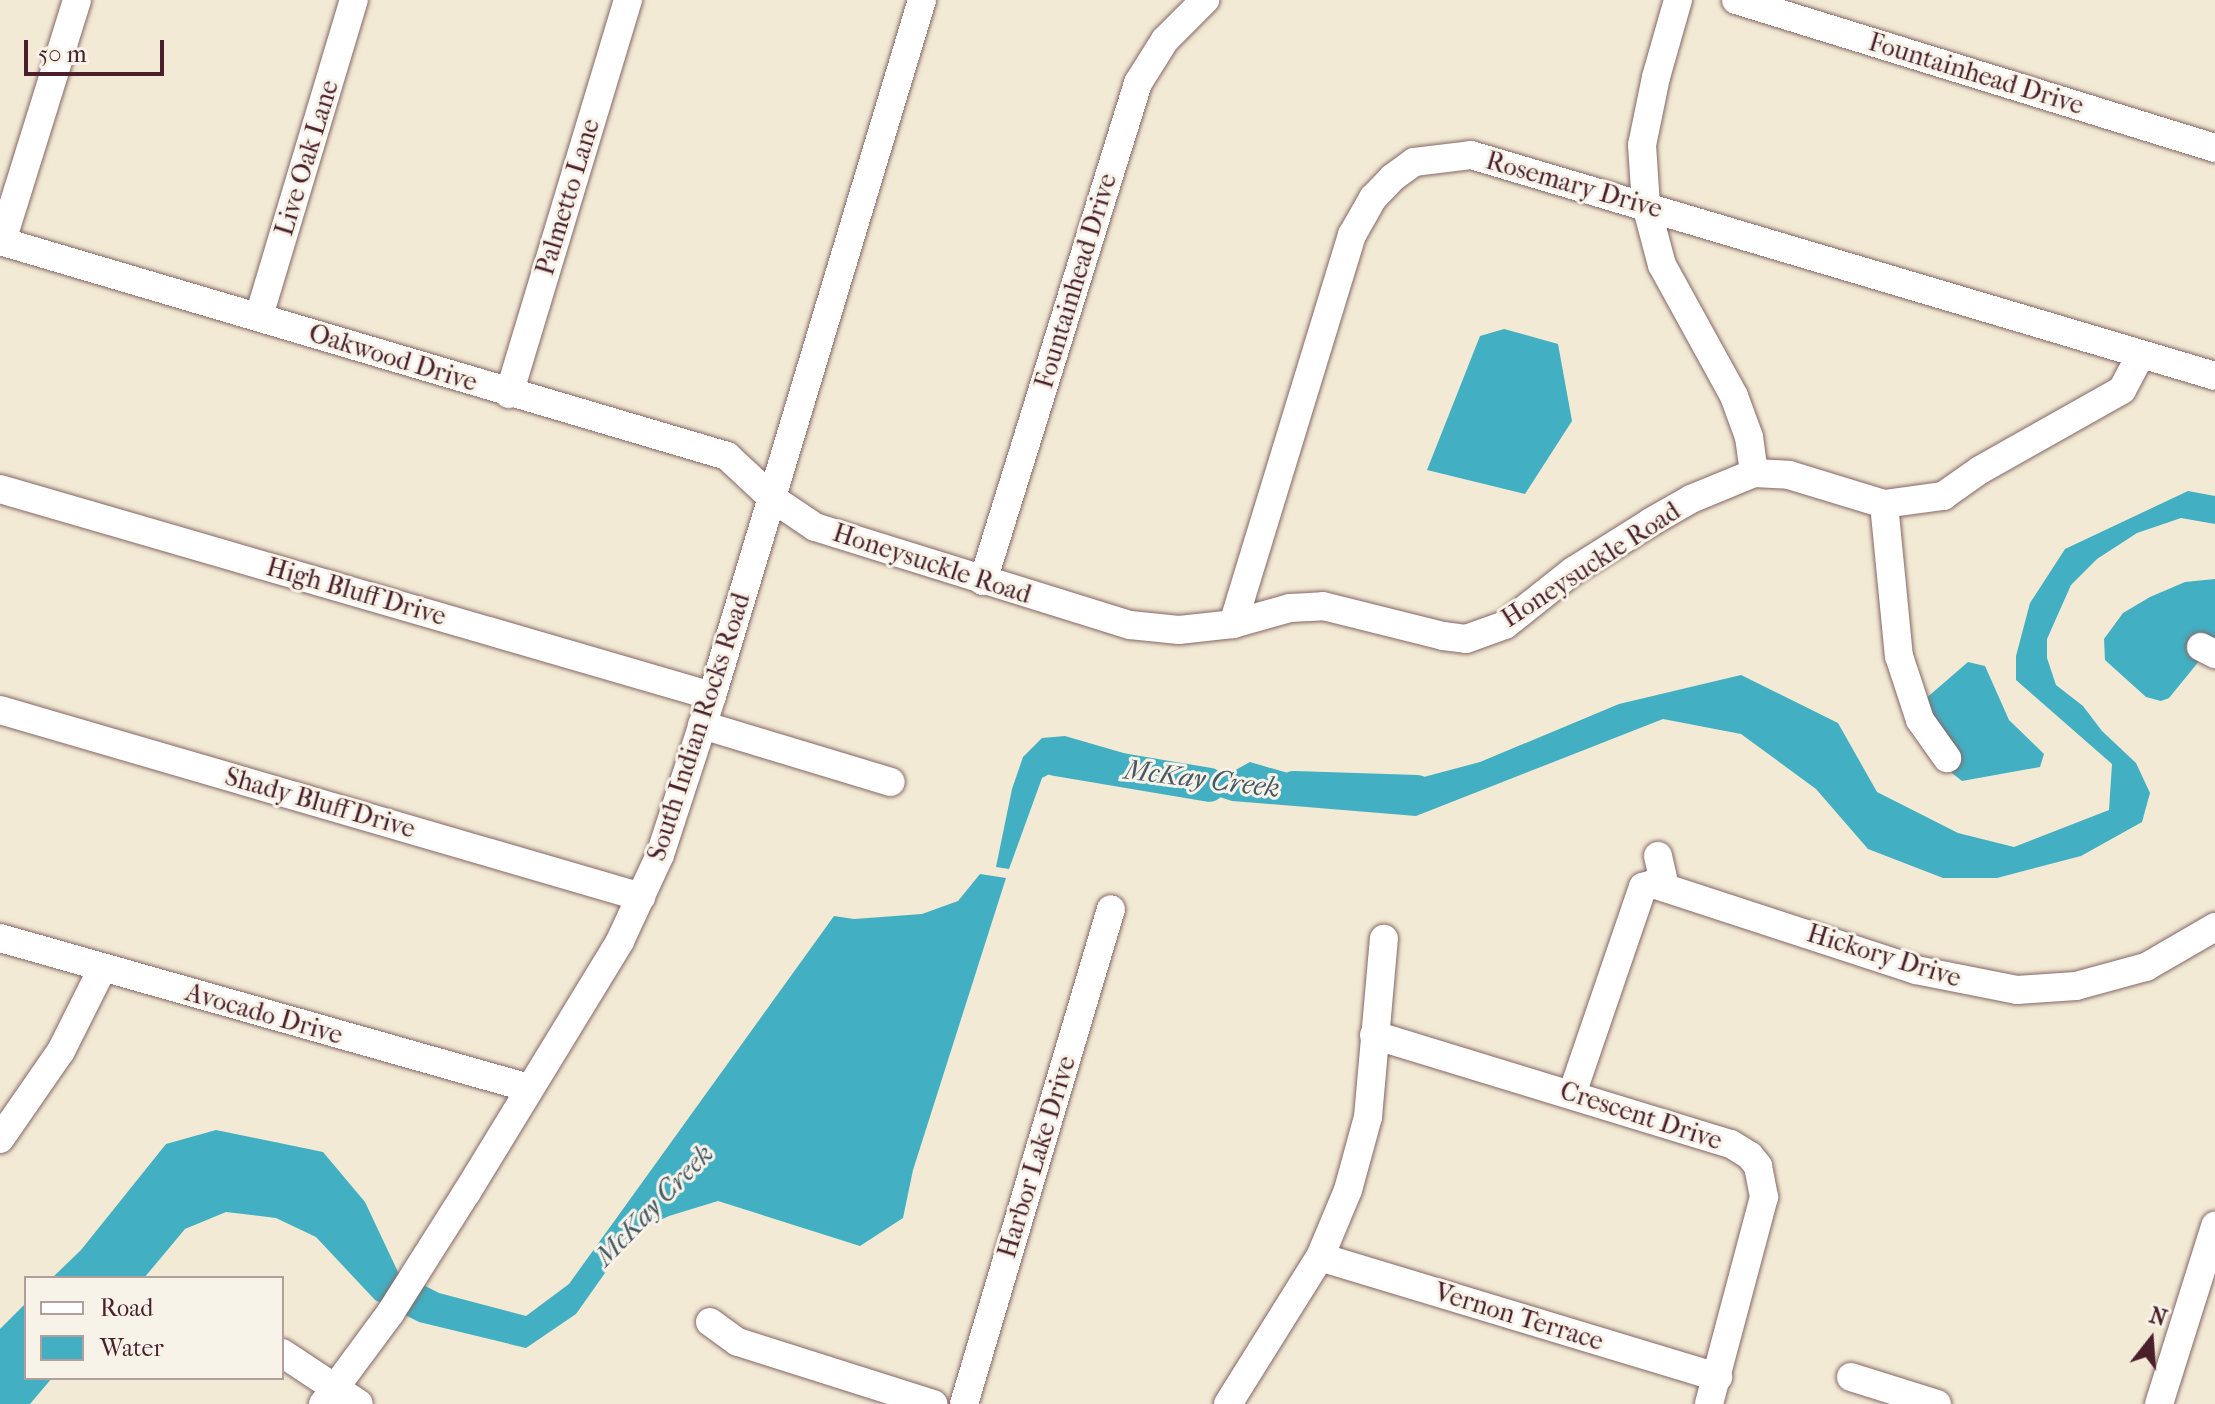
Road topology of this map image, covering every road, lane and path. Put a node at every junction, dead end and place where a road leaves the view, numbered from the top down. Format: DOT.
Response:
graph roads {
  1 [pos="77,0"];
  2 [pos="354,0"];
  3 [pos="628,0"];
  4 [pos="922,0"];
  5 [pos="1205,0"];
  6 [pos="1678,0"];
  7 [pos="1736,0"];
  8 [pos="2215,148"];
  9 [pos="1646,205"];
  10 [pos="1,241"];
  11 [pos="259,316"];
  12 [pos="2141,355"];
  13 [pos="2215,376"];
  14 [pos="509,394"];
  15 [pos="1754,473"];
  16 [pos="0,489"];
  17 [pos="772,498"];
  18 [pos="1884,504"];
  19 [pos="983,581"];
  20 [pos="1233,624"];
  21 [pos="712,696"];
  22 [pos="0,710"];
  23 [pos="702,725"];
  24 [pos="1947,758"];
  25 [pos="891,782"];
  26 [pos="1658,856"];
  27 [pos="1654,887"];
  28 [pos="641,897"];
  29 [pos="1111,909"];
  30 [pos="2215,927"];
  31 [pos="0,938"];
  32 [pos="1384,939"];
  33 [pos="102,969"];
  34 [pos="1374,1035"];
  35 [pos="529,1088"];
  36 [pos="1572,1094"];
  37 [pos="0,1139"];
  38 [pos="2215,1226"];
  39 [pos="1320,1257"];
  40 [pos="710,1322"];
  41 [pos="284,1355"];
  42 [pos="1718,1377"];
  43 [pos="1851,1377"];
  44 [pos="339,1400"];
  45 [pos="933,1404"];
  46 [pos="964,1404"];
  47 [pos="1228,1404"];
  48 [pos="1709,1404"];
  49 [pos="1937,1404"];
  50 [pos="2159,1404"];
  1 -- 10 [label="street"];
  2 -- 11 [label="street, Live Oak Lane"];
  3 -- 14 [label="street, Palmetto Lane"];
  4 -- 17 [label="street, South Indian Rocks Road"];
  5 -- 19 [label="street, Fountainhead Drive"];
  6 -- 9 [label="street"];
  7 -- 8 [label="street, Fountainhead Drive"];
  9 -- 12 [label="street, Rosemary Drive"];
  9 -- 15 [label="street"];
  9 -- 20 [label="street, Rosemary Drive"];
  10 -- 11 [label="street, Oakwood Drive"];
  11 -- 14 [label="street, Oakwood Drive"];
  12 -- 13 [label="street, Rosemary Drive"];
  12 -- 18 [label="street, Honeysuckle Road"];
  14 -- 17 [label="street, Oakwood Drive"];
  15 -- 18 [label="street, Honeysuckle Road"];
  15 -- 20 [label="street, Honeysuckle Road"];
  16 -- 21 [label="street, High Bluff Drive"];
  17 -- 19 [label="street, Honeysuckle Road"];
  17 -- 21 [label="street, South Indian Rocks Road"];
  18 -- 24 [label="street"];
  19 -- 20 [label="street, Honeysuckle Road"];
  21 -- 23 [label="street, South Indian Rocks Road"];
  22 -- 28 [label="street, Shady Bluff Drive"];
  23 -- 25 [label="street"];
  23 -- 28 [label="street, South Indian Rocks Road"];
  26 -- 27 [label="street"];
  27 -- 30 [label="street, Hickory Drive"];
  27 -- 36 [label="street"];
  28 -- 35 [label="street, South Indian Rocks Road"];
  29 -- 46 [label="street, Harbor Lake Drive"];
  31 -- 33 [label="street, Avocado Drive"];
  32 -- 34 [label="street"];
  33 -- 35 [label="street, Avocado Drive"];
  33 -- 37 [label="street"];
  34 -- 36 [label="street, Crescent Drive"];
  34 -- 39 [label="street"];
  35 -- 44 [label="street, South Indian Rocks Road"];
  36 -- 42 [label="street, Crescent Drive"];
  38 -- 50 [label="street"];
  39 -- 42 [label="street, Vernon Terrace"];
  39 -- 47 [label="street"];
  40 -- 45 [label="street"];
  41 -- 44 [label="street"];
  42 -- 48 [label="street, Crescent Drive"];
  43 -- 49 [label="street"];
}
